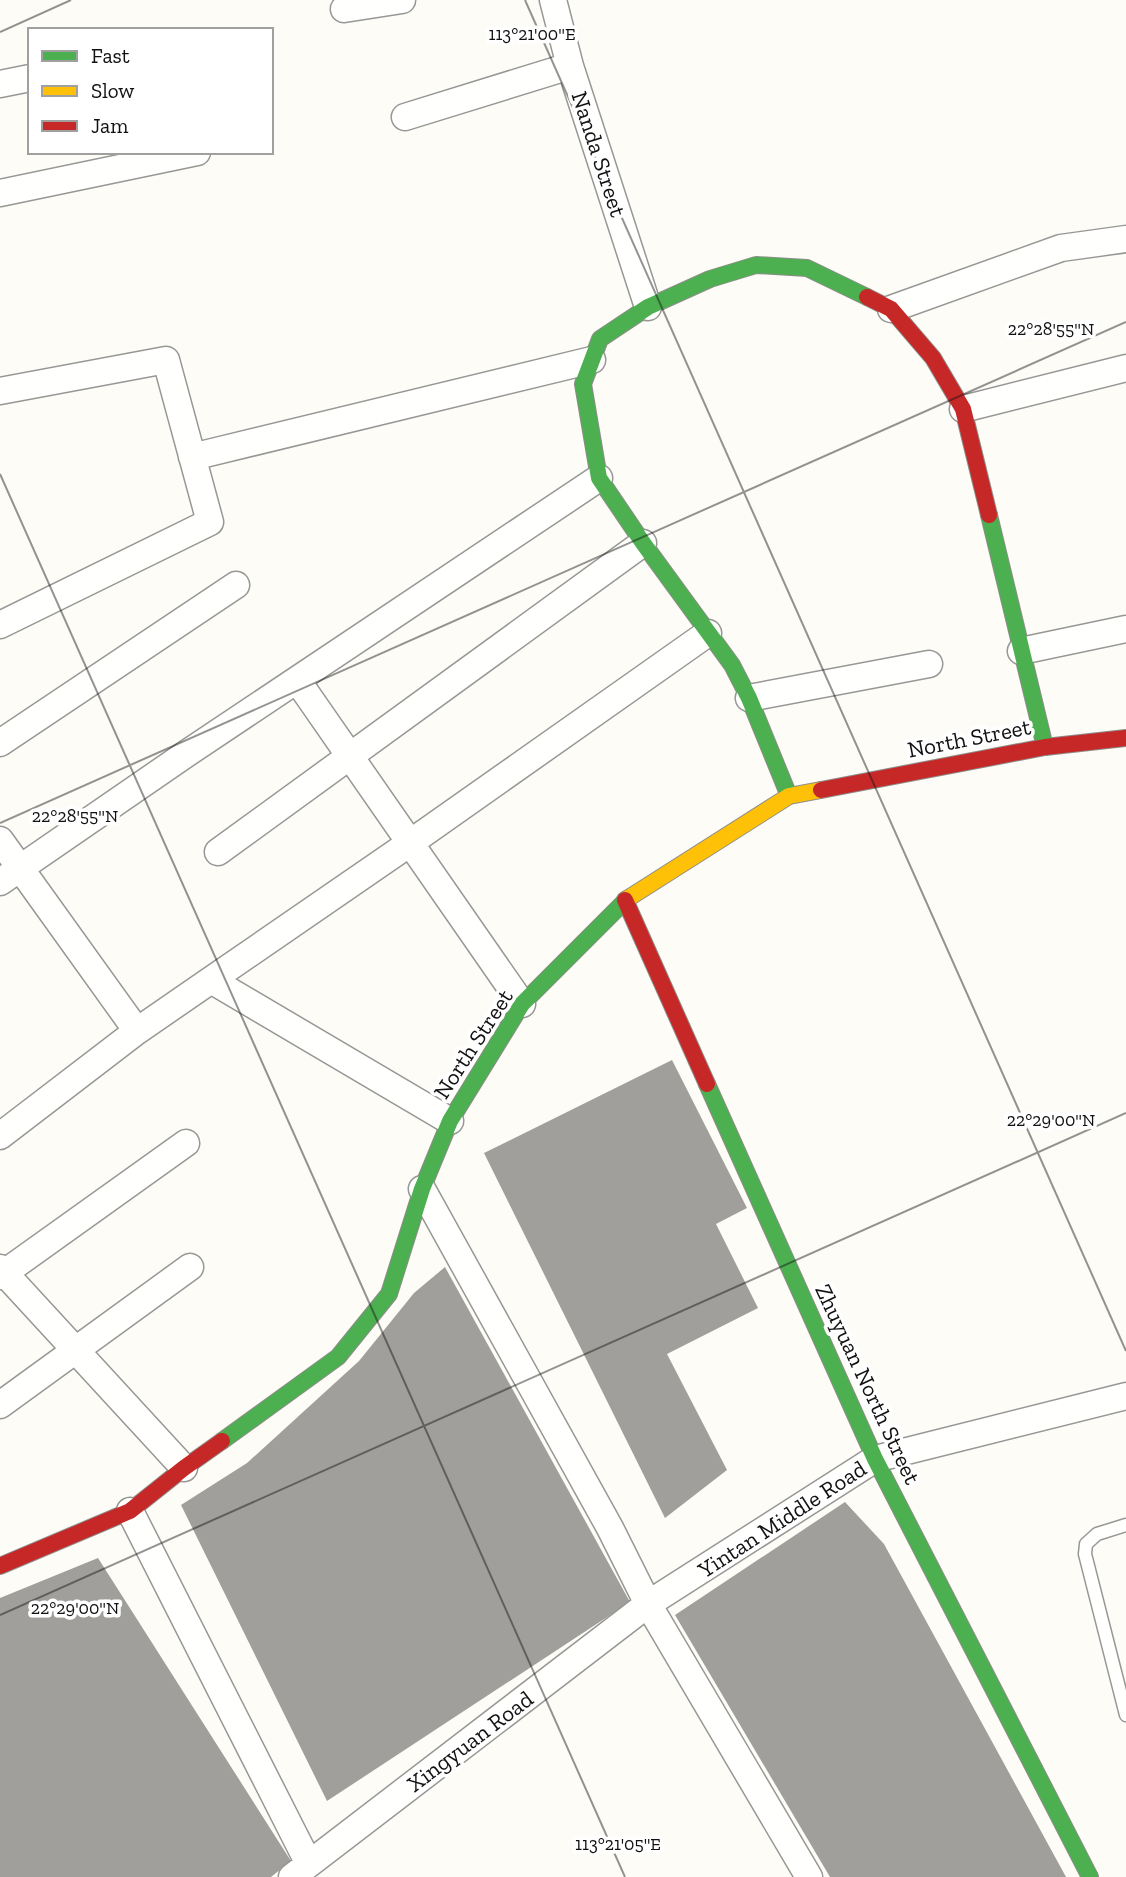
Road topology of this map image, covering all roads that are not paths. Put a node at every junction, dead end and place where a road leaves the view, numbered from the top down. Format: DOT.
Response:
graph roads {
  1 [pos="402,0"];
  2 [pos="553,0"];
  3 [pos="344,9"];
  4 [pos="570,66"];
  5 [pos="28,78"];
  6 [pos="0,84"];
  7 [pos="405,117"];
  8 [pos="187,154"];
  9 [pos="0,193"];
  10 [pos="1126,239"];
  11 [pos="648,307"];
  12 [pos="891,309"];
  13 [pos="592,360"];
  14 [pos="1126,368"];
  15 [pos="0,391"];
  16 [pos="963,409"];
  17 [pos="192,457"];
  18 [pos="599,478"];
  19 [pos="643,543"];
  20 [pos="236,586"];
  21 [pos="0,625"];
  22 [pos="1126,629"];
  23 [pos="708,633"];
  24 [pos="1021,651"];
  25 [pos="929,664"];
  26 [pos="297,680"];
  27 [pos="749,698"];
  28 [pos="1126,738"];
  29 [pos="0,743"];
  30 [pos="1045,747"];
  31 [pos="350,756"];
  32 [pos="789,796"];
  33 [pos="0,840"];
  34 [pos="410,843"];
  35 [pos="218,852"];
  36 [pos="10,875"];
  37 [pos="625,900"];
  38 [pos="211,980"];
  39 [pos="522,1004"];
  40 [pos="137,1031"];
  41 [pos="450,1121"];
  42 [pos="0,1136"];
  43 [pos="186,1143"];
  44 [pos="422,1189"];
  45 [pos="190,1267"];
  46 [pos="1,1272"];
  47 [pos="75,1350"];
  48 [pos="1126,1396"];
  49 [pos="0,1405"];
  50 [pos="876,1459"];
  51 [pos="184,1468"];
  52 [pos="130,1511"];
  53 [pos="1126,1525"];
  54 [pos="0,1566"];
  55 [pos="649,1604"];
  56 [pos="1126,1715"];
  57 [pos="301,1870"];
  58 [pos="809,1877"];
  59 [pos="1090,1877"];
  1 -- 3 [label="street"];
  2 -- 4 [label="street, Nanda Street"];
  4 -- 7 [label="street"];
  4 -- 11 [label="street, Nanda Street"];
  5 -- 6 [label="street"];
  8 -- 9 [label="street"];
  10 -- 12 [label="street"];
  11 -- 12 [label="street"];
  11 -- 13 [label="street"];
  12 -- 16 [label="street"];
  13 -- 17 [label="street"];
  13 -- 18 [label="street"];
  14 -- 16 [label="street"];
  15 -- 17 [label="street"];
  16 -- 24 [label="street"];
  17 -- 21 [label="street"];
  18 -- 19 [label="street"];
  18 -- 26 [label="street"];
  19 -- 23 [label="street"];
  19 -- 31 [label="street"];
  20 -- 29 [label="street"];
  22 -- 24 [label="street"];
  23 -- 27 [label="street"];
  23 -- 34 [label="street"];
  24 -- 30 [label="street"];
  25 -- 27 [label="street"];
  26 -- 31 [label="street"];
  26 -- 36 [label="street"];
  27 -- 32 [label="street"];
  28 -- 30 [label="street, North Street"];
  30 -- 32 [label="street, North Street"];
  31 -- 34 [label="street"];
  31 -- 35 [label="street"];
  32 -- 37 [label="street, North Street"];
  33 -- 36 [label="street"];
  34 -- 38 [label="street"];
  34 -- 39 [label="street"];
  36 -- 40 [label="street"];
  37 -- 39 [label="street, North Street"];
  37 -- 50 [label="street, Zhuyuan North Street"];
  38 -- 40 [label="street"];
  38 -- 41 [label="street"];
  39 -- 41 [label="street, North Street"];
  40 -- 42 [label="street"];
  41 -- 44 [label="street, North Street"];
  43 -- 46 [label="street"];
  44 -- 51 [label="street, North Street"];
  44 -- 55 [label="street"];
  45 -- 47 [label="street"];
  46 -- 47 [label="street"];
  47 -- 49 [label="street"];
  47 -- 51 [label="street"];
  48 -- 50 [label="street, Yintan Middle Road"];
  50 -- 55 [label="street, Yintan Middle Road"];
  50 -- 59 [label="street, Zhuyuan North Street"];
  51 -- 52 [label="street, North Street"];
  52 -- 54 [label="street, North Street"];
  52 -- 57 [label="street"];
  53 -- 56 [label="lane"];
  55 -- 57 [label="street, Xingyuan Road"];
  55 -- 58 [label="street"];
}
